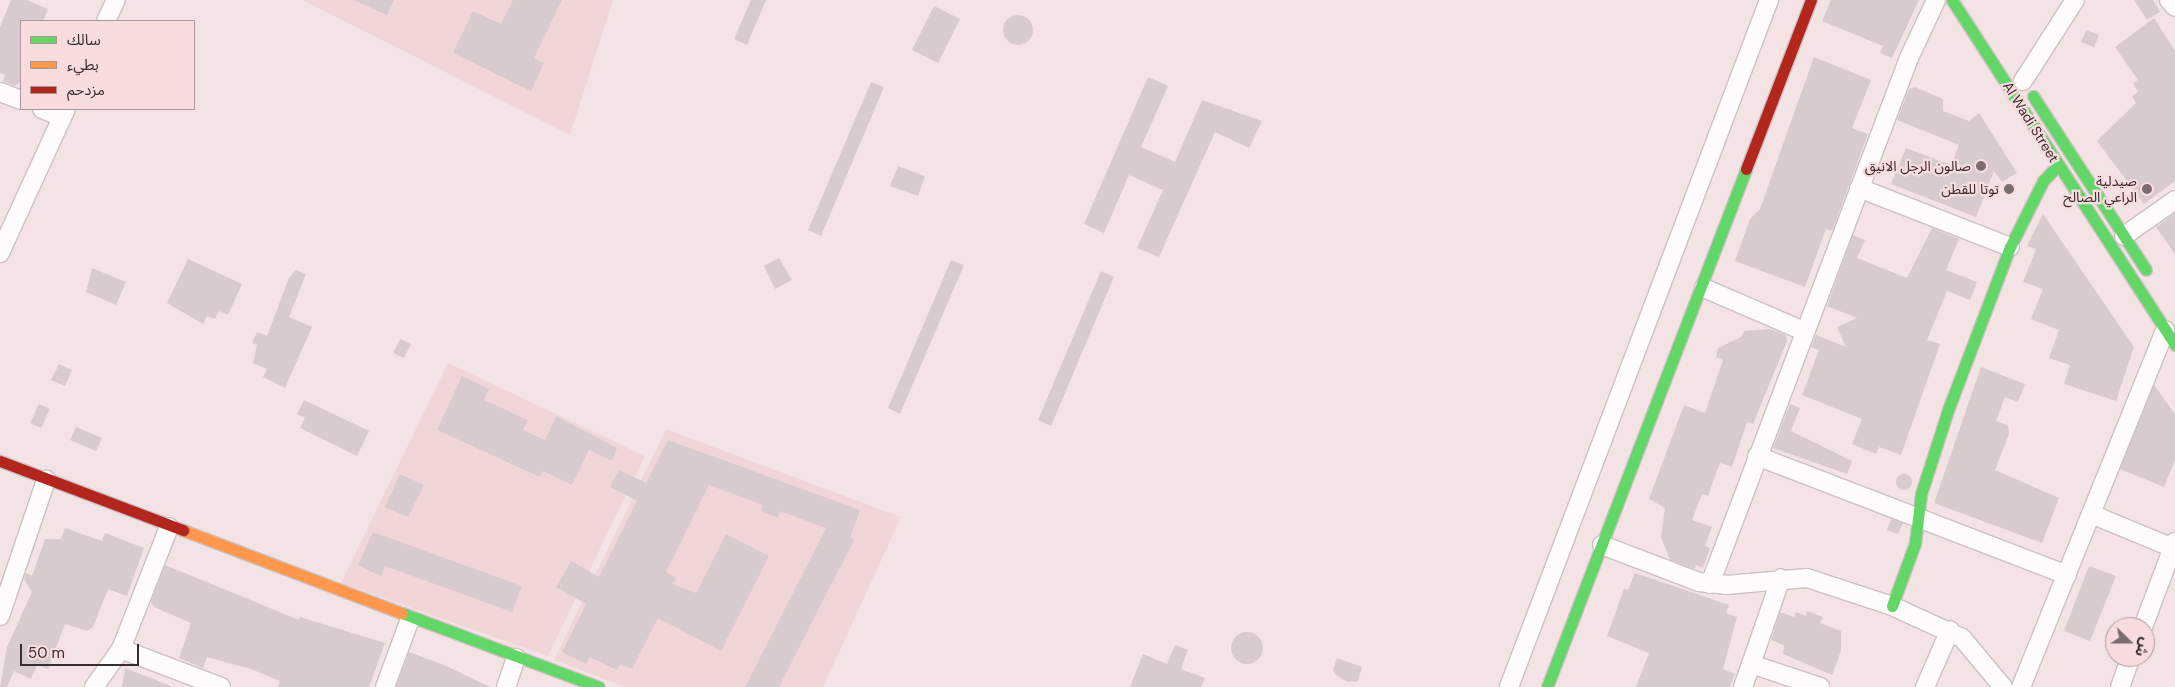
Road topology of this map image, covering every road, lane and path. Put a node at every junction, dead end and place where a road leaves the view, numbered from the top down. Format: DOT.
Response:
graph roads {
  1 [pos="116,0"];
  2 [pos="1769,0"];
  3 [pos="1811,0"];
  4 [pos="1936,0"];
  5 [pos="1952,0"];
  6 [pos="2075,0"];
  7 [pos="2169,0"];
  8 [pos="2175,7"];
  9 [pos="106,20"];
  10 [pos="2020,77"];
  11 [pos="0,92"];
  12 [pos="20,100"];
  13 [pos="48,110"];
  14 [pos="64,113"];
  15 [pos="2057,166"];
  16 [pos="1859,188"];
  17 [pos="2175,200"];
  18 [pos="2124,236"];
  19 [pos="2010,248"];
  20 [pos="0,253"];
  21 [pos="2155,284"];
  22 [pos="1704,288"];
  23 [pos="2165,330"];
  24 [pos="1804,331"];
  25 [pos="2175,345"];
  26 [pos="1757,456"];
  27 [pos="0,461"];
  28 [pos="46,480"];
  29 [pos="2091,514"];
  30 [pos="1920,518"];
  31 [pos="169,527"];
  32 [pos="1602,545"];
  33 [pos="2174,545"];
  34 [pos="2067,575"];
  35 [pos="1781,578"];
  36 [pos="1710,584"];
  37 [pos="1892,606"];
  38 [pos="0,616"];
  39 [pos="2147,617"];
  40 [pos="410,619"];
  41 [pos="1950,630"];
  42 [pos="121,649"];
  43 [pos="516,658"];
  44 [pos="1750,664"];
  45 [pos="2127,667"];
  46 [pos="94,687"];
  47 [pos="221,687"];
  48 [pos="386,687"];
  49 [pos="506,687"];
  50 [pos="599,687"];
  51 [pos="1509,687"];
  52 [pos="1547,687"];
  53 [pos="1743,687"];
  54 [pos="1820,687"];
  55 [pos="1925,687"];
  56 [pos="2003,687"];
  57 [pos="2021,687"];
  58 [pos="2120,687"];
  1 -- 9 [label="street"];
  2 -- 51 [label="street"];
  3 -- 22 [label="street"];
  4 -- 16 [label="street"];
  5 -- 15 [label="street, Al Wadi Street"];
  6 -- 10 [label="street"];
  7 -- 8 [label="street"];
  10 -- 18 [label="street, Al Wadi Street"];
  11 -- 12 [label="street"];
  13 -- 14 [label="street"];
  14 -- 20 [label="street"];
  15 -- 19 [label="street"];
  15 -- 23 [label="street, Al Wadi Street"];
  16 -- 19 [label="street"];
  16 -- 24 [label="street"];
  17 -- 18 [label="street"];
  18 -- 21 [label="street, Al Wadi Street"];
  19 -- 30 [label="street"];
  22 -- 24 [label="street"];
  22 -- 32 [label="street"];
  23 -- 25 [label="street, Al Wadi Street"];
  23 -- 29 [label="street"];
  24 -- 26 [label="street"];
  26 -- 30 [label="street"];
  26 -- 36 [label="street"];
  27 -- 28 [label="street"];
  28 -- 31 [label="street"];
  28 -- 38 [label="street"];
  29 -- 33 [label="street"];
  29 -- 34 [label="street"];
  30 -- 34 [label="street"];
  30 -- 37 [label="street"];
  31 -- 40 [label="street"];
  31 -- 42 [label="street"];
  32 -- 36 [label="street"];
  32 -- 52 [label="street"];
  33 -- 39 [label="street"];
  34 -- 57 [label="street"];
  35 -- 36 [label="street"];
  35 -- 37 [label="street"];
  35 -- 44 [label="street"];
  37 -- 41 [label="street"];
  40 -- 43 [label="street"];
  40 -- 48 [label="street"];
  41 -- 55 [label="street"];
  41 -- 56 [label="street"];
  42 -- 46 [label="street"];
  42 -- 47 [label="street"];
  43 -- 49 [label="street"];
  43 -- 50 [label="street"];
  44 -- 53 [label="street"];
  44 -- 54 [label="street"];
  45 -- 58 [label="street"];
}
